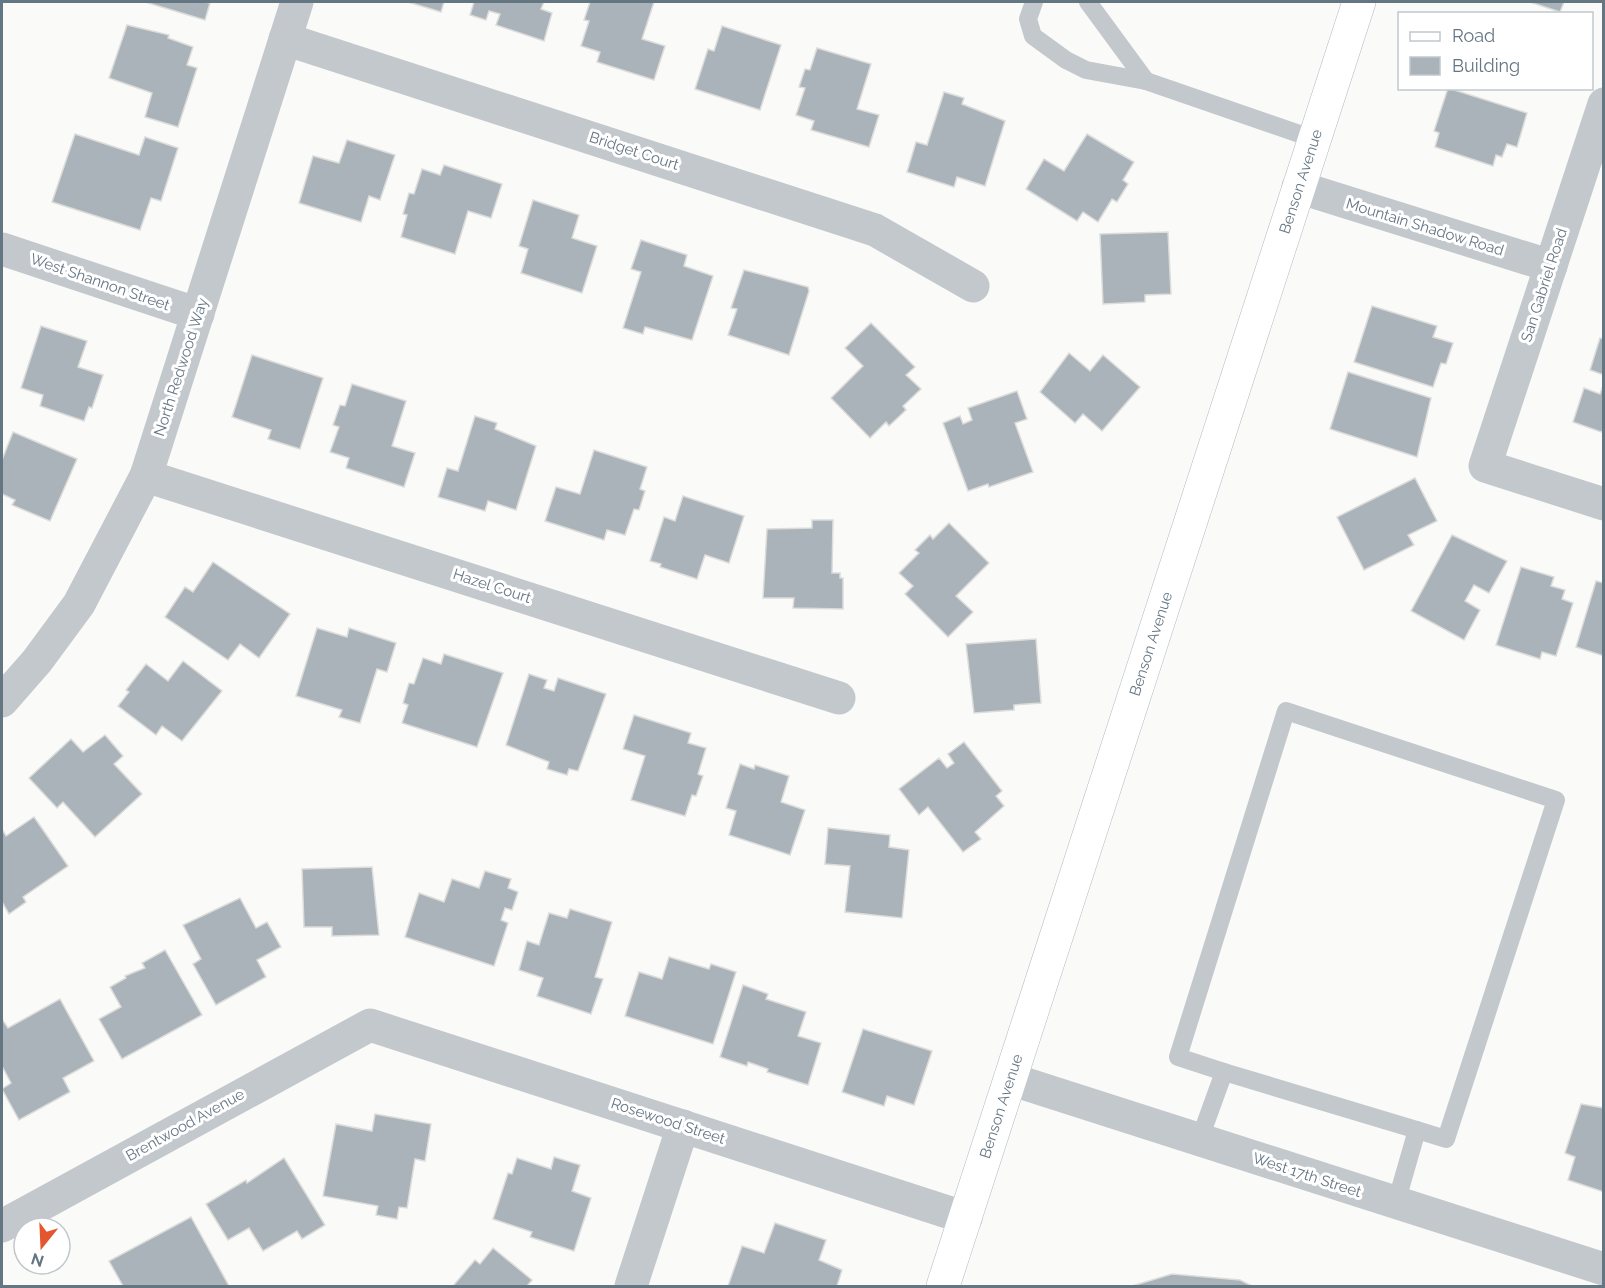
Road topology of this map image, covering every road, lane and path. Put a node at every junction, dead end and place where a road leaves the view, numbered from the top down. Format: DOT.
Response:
graph roads {
  1 [pos="297,2"];
  2 [pos="1034,2"];
  3 [pos="1088,2"];
  4 [pos="1359,2"];
  5 [pos="285,39"];
  6 [pos="1146,81"];
  7 [pos="1604,104"];
  8 [pos="1314,139"];
  9 [pos="1298,187"];
  10 [pos="2,249"];
  11 [pos="1551,266"];
  12 [pos="973,286"];
  13 [pos="198,314"];
  14 [pos="146,476"];
  15 [pos="1604,504"];
  16 [pos="839,698"];
  17 [pos="2,701"];
  18 [pos="370,1025"];
  19 [pos="1224,1072"];
  20 [pos="1010,1079"];
  21 [pos="683,1126"];
  22 [pos="1417,1130"];
  23 [pos="1199,1141"];
  24 [pos="1396,1203"];
  25 [pos="966,1218"];
  26 [pos="2,1226"];
  27 [pos="1604,1269"];
  28 [pos="631,1287"];
  29 [pos="943,1287"];
  1 -- 5 [label="street, North Redwood Way"];
  2 -- 6 [label="lane"];
  3 -- 6 [label="lane"];
  4 -- 8 [label="main road, Benson Avenue"];
  5 -- 12 [label="street, Bridget Court"];
  5 -- 13 [label="street, North Redwood Way"];
  6 -- 8 [label="lane"];
  7 -- 11 [label="street, San Gabriel Road"];
  8 -- 9 [label="main road, Benson Avenue"];
  9 -- 11 [label="street, Mountain Shadow Road"];
  9 -- 20 [label="main road, Benson Avenue"];
  10 -- 13 [label="street, West Shannon Street"];
  11 -- 15 [label="street, San Gabriel Road"];
  13 -- 14 [label="street, North Redwood Way"];
  14 -- 16 [label="street, Hazel Court"];
  14 -- 17 [label="street, North Redwood Way"];
  18 -- 21 [label="street, Rosewood Street"];
  18 -- 26 [label="street, Brentwood Avenue"];
  19 -- 22 [label="lane"];
  19 -- 22 [label="lane"];
  19 -- 23 [label="lane"];
  20 -- 23 [label="street, West 17th Street"];
  20 -- 25 [label="main road, Benson Avenue"];
  21 -- 25 [label="street, Rosewood Street"];
  21 -- 28 [label="street"];
  22 -- 24 [label="lane"];
  23 -- 24 [label="street, West 17th Street"];
  24 -- 27 [label="street, West 17th Street"];
  25 -- 29 [label="main road, Benson Avenue"];
}
